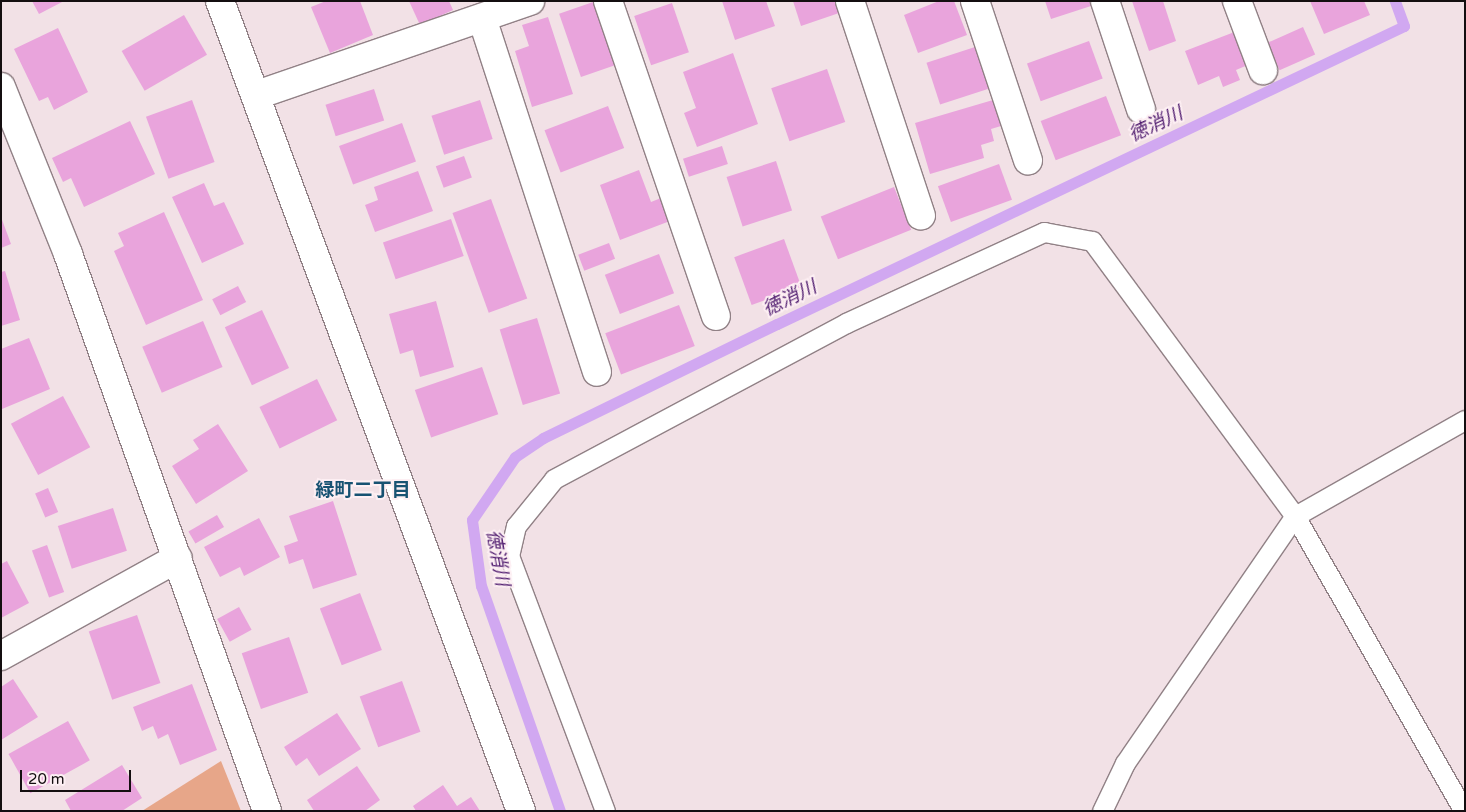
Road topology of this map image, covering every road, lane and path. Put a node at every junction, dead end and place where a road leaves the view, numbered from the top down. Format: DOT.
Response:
graph roads {
  1 [pos="220,1"];
  2 [pos="530,1"];
  3 [pos="608,1"];
  4 [pos="850,1"];
  5 [pos="975,1"];
  6 [pos="1105,1"];
  7 [pos="1238,1"];
  8 [pos="482,18"];
  9 [pos="1263,70"];
  10 [pos="1,87"];
  11 [pos="257,95"];
  12 [pos="1141,109"];
  13 [pos="1028,160"];
  14 [pos="921,216"];
  15 [pos="716,316"];
  16 [pos="598,372"];
  17 [pos="1465,420"];
  18 [pos="1295,516"];
  19 [pos="178,558"];
  20 [pos="1,656"];
  21 [pos="267,811"];
  22 [pos="521,811"];
  23 [pos="605,811"];
  24 [pos="1102,811"];
  25 [pos="1464,811"];
  1 -- 11 [label="street"];
  2 -- 8 [label="street"];
  3 -- 15 [label="street"];
  4 -- 14 [label="street"];
  5 -- 13 [label="street"];
  6 -- 12 [label="street"];
  7 -- 9 [label="street"];
  8 -- 11 [label="street"];
  8 -- 16 [label="street"];
  10 -- 19 [label="street"];
  11 -- 22 [label="street"];
  17 -- 18 [label="lane"];
  18 -- 23 [label="lane"];
  18 -- 24 [label="lane"];
  18 -- 25 [label="lane"];
  19 -- 20 [label="street"];
  19 -- 21 [label="street"];
}
